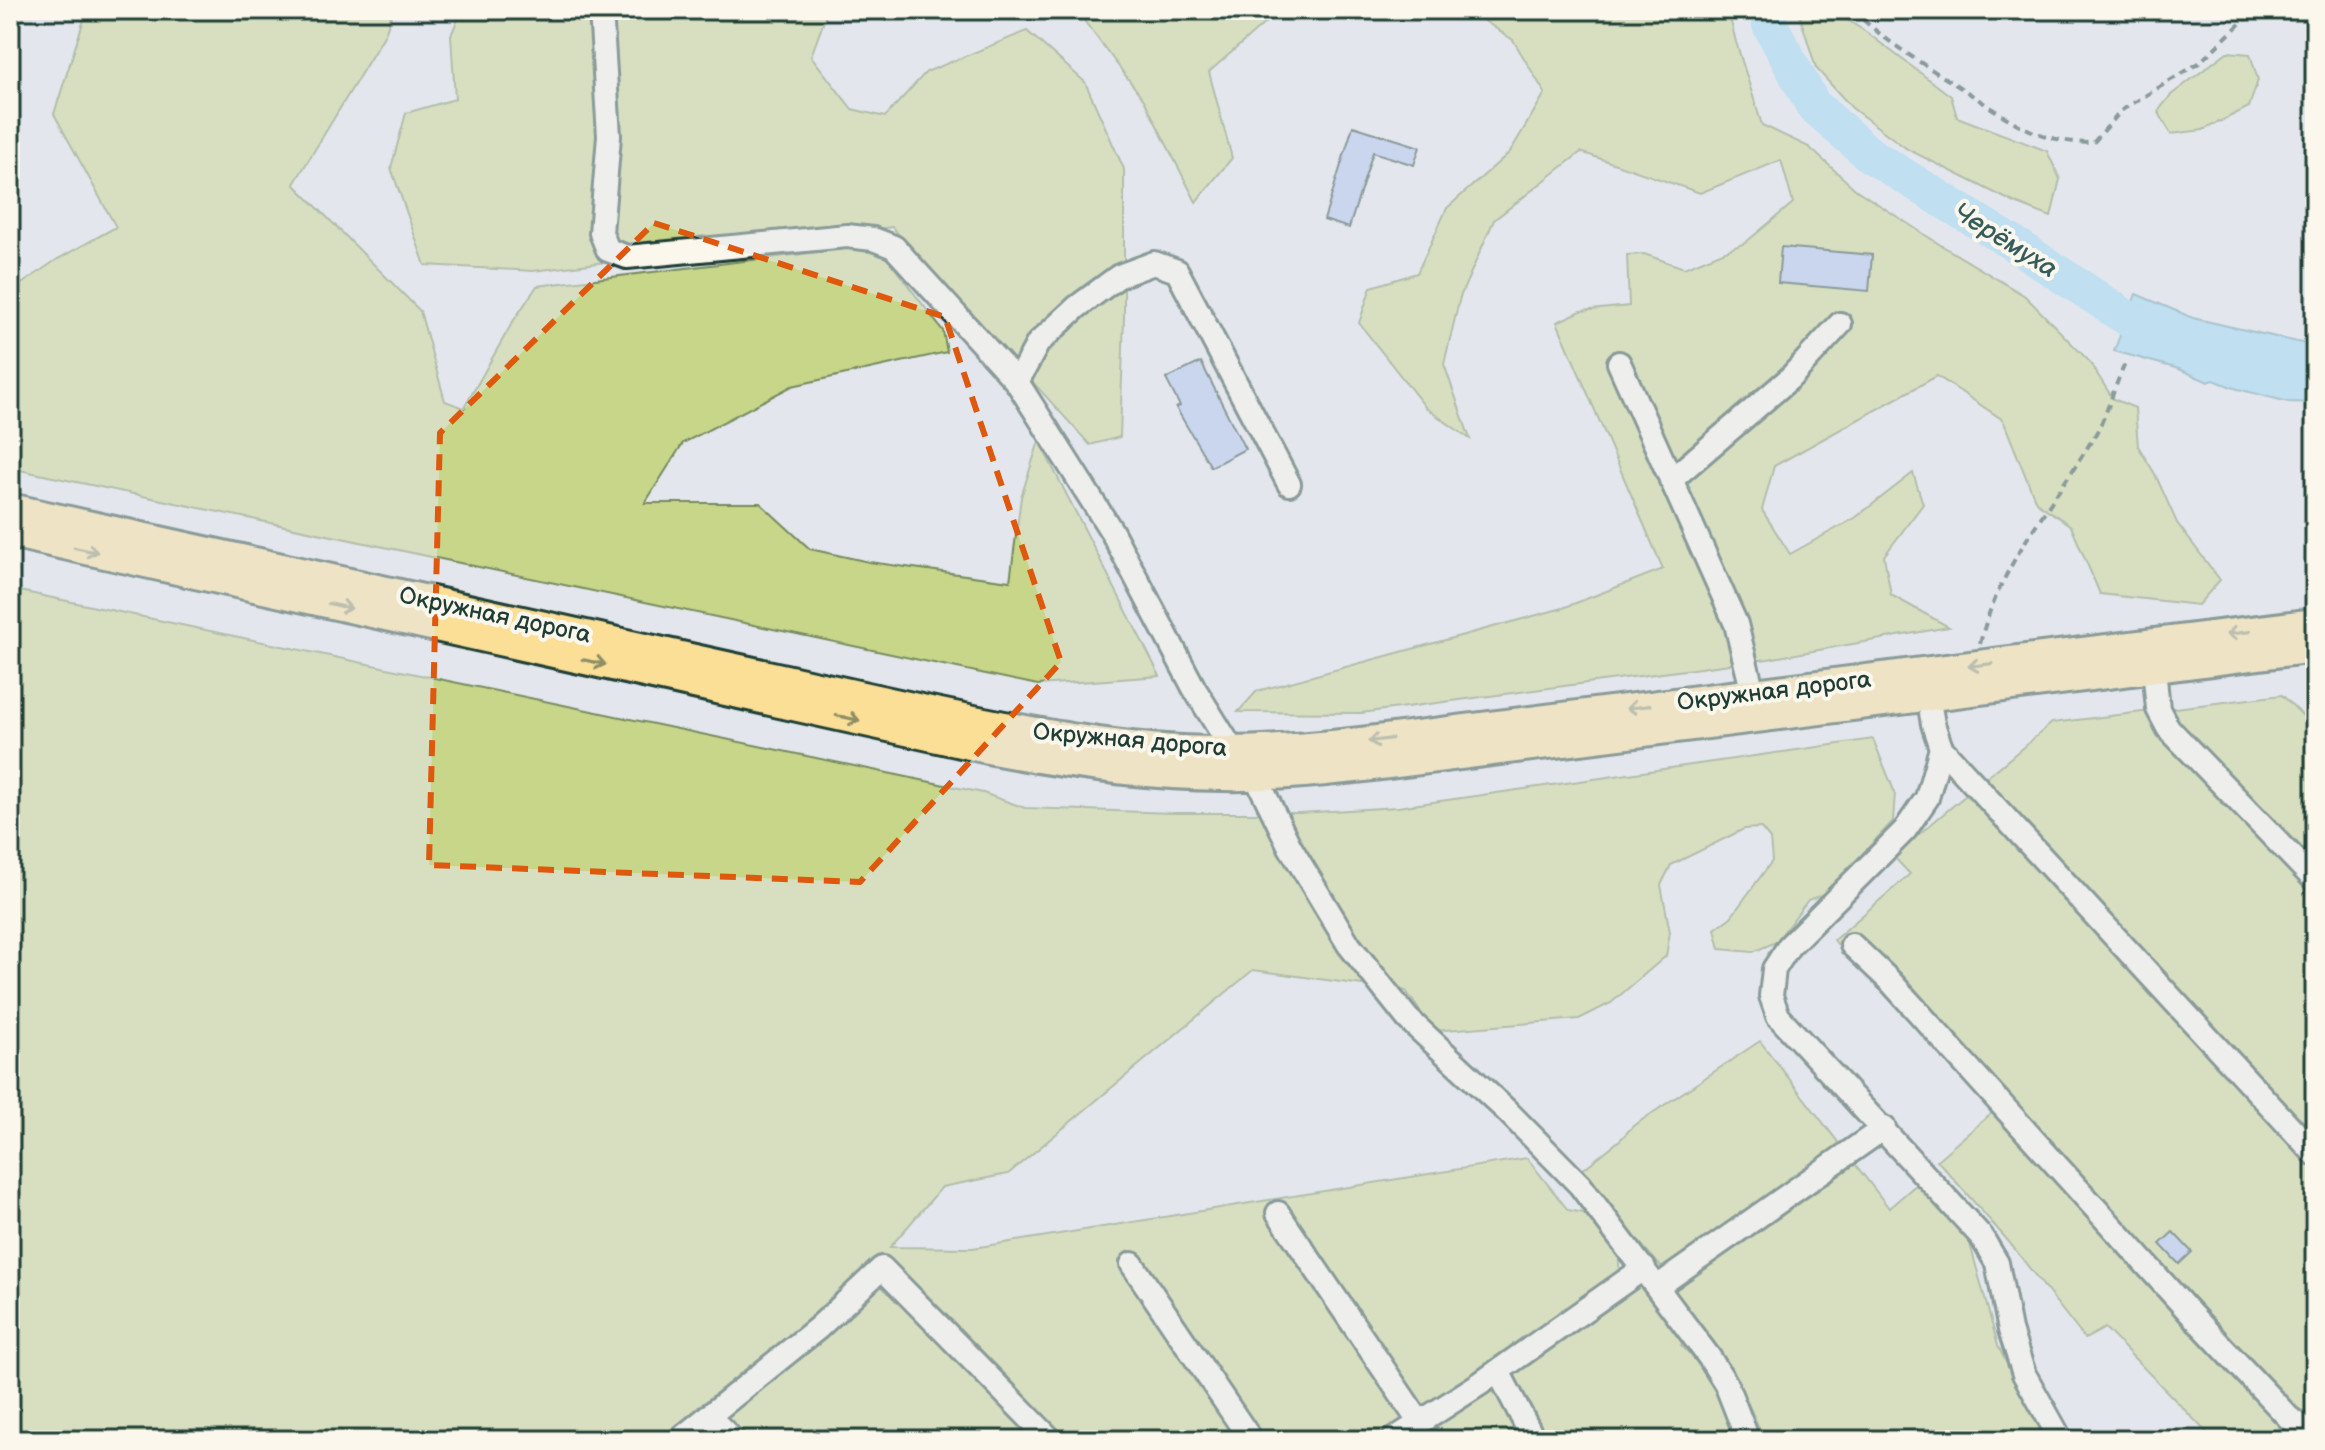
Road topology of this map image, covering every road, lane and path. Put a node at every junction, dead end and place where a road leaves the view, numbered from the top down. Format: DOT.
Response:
graph roads {
  1 [pos="601,10"];
  2 [pos="1853,10"];
  3 [pos="2259,10"];
  4 [pos="1840,324"];
  5 [pos="2126,362"];
  6 [pos="1619,363"];
  7 [pos="1017,382"];
  8 [pos="1671,480"];
  9 [pos="1289,484"];
  10 [pos="10,508"];
  11 [pos="10,533"];
  12 [pos="2315,623"];
  13 [pos="2315,648"];
  14 [pos="1975,665"];
  15 [pos="2154,668"];
  16 [pos="1753,693"];
  17 [pos="1928,696"];
  18 [pos="1941,748"];
  19 [pos="1233,751"];
  20 [pos="1253,775"];
  21 [pos="2315,880"];
  22 [pos="1852,945"];
  23 [pos="1884,1128"];
  24 [pos="2315,1154"];
  25 [pos="1278,1213"];
  26 [pos="1132,1264"];
  27 [pos="1650,1278"];
  28 [pos="1498,1371"];
  29 [pos="708,1416"];
  30 [pos="1420,1423"];
  31 [pos="2315,1429"];
  32 [pos="679,1440"];
  33 [pos="733,1440"];
  34 [pos="1051,1440"];
  35 [pos="1251,1440"];
  36 [pos="1393,1440"];
  37 [pos="1534,1440"];
  38 [pos="1748,1440"];
  39 [pos="2061,1440"];
  1 -- 7 [label="street"];
  2 -- 3 [label="path"];
  4 -- 8 [label="street"];
  5 -- 14 [label="path"];
  6 -- 8 [label="street"];
  7 -- 9 [label="street"];
  7 -- 19 [label="street"];
  8 -- 16 [label="street"];
  10 -- 19 [label="main road, Окружная дорога"];
  11 -- 20 [label="main road, Окружная дорога, one-way"];
  12 -- 14 [label="main road, Окружная дорога, one-way"];
  13 -- 15 [label="main road, Окружная дорога"];
  14 -- 16 [label="main road, Окружная дорога"];
  15 -- 17 [label="main road, Окружная дорога"];
  15 -- 21 [label="street"];
  16 -- 19 [label="main road, Окружная дорога, one-way"];
  17 -- 18 [label="street"];
  17 -- 20 [label="main road, Окружная дорога"];
  18 -- 23 [label="street"];
  18 -- 24 [label="street"];
  19 -- 20 [label="street"];
  20 -- 27 [label="street"];
  22 -- 31 [label="street"];
  23 -- 27 [label="street"];
  23 -- 39 [label="street"];
  25 -- 30 [label="street"];
  26 -- 35 [label="street"];
  27 -- 28 [label="street"];
  27 -- 38 [label="street"];
  28 -- 30 [label="street"];
  28 -- 37 [label="street"];
  29 -- 32 [label="street"];
  29 -- 33 [label="street"];
  29 -- 34 [label="street"];
  30 -- 36 [label="street"];
}
